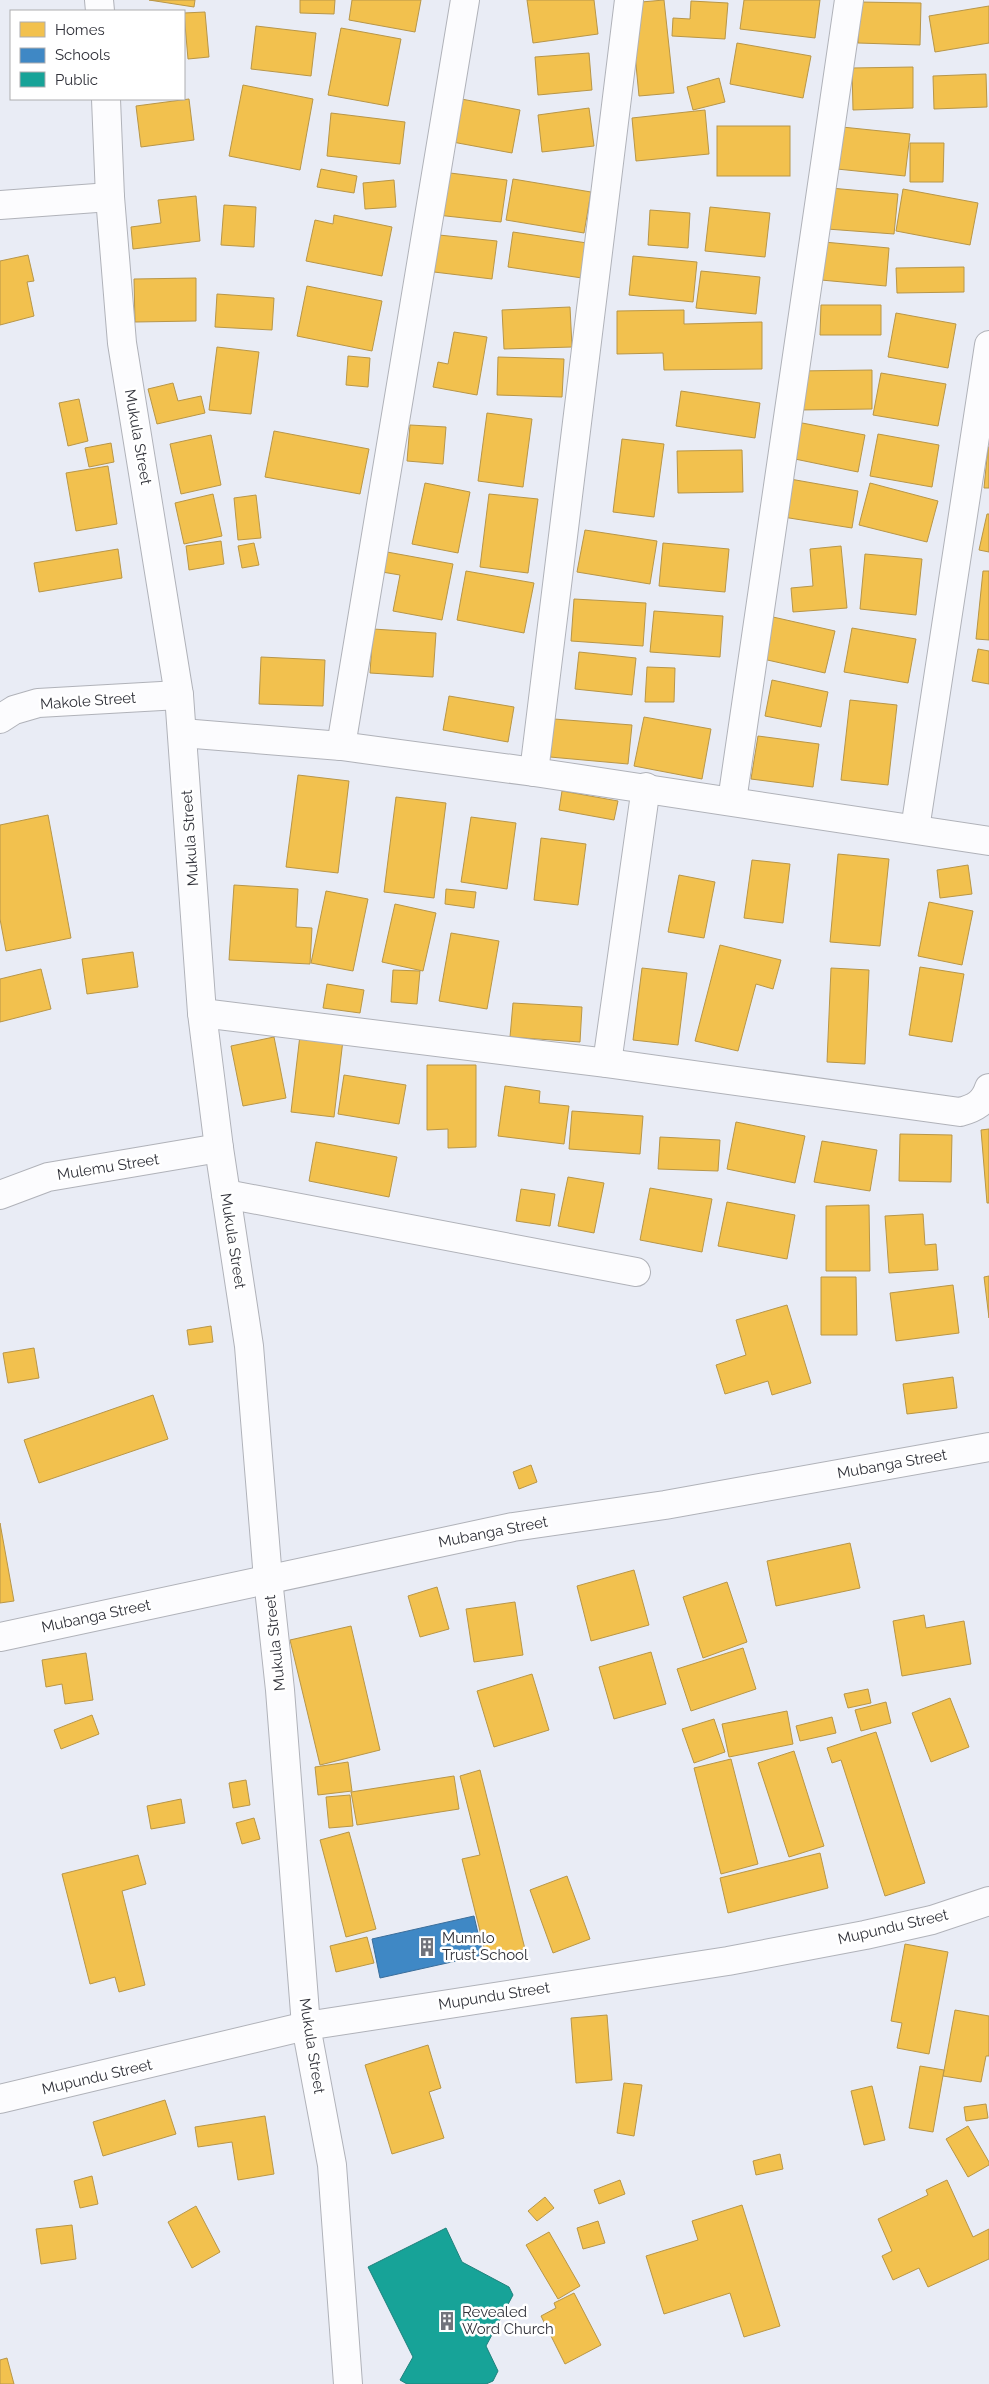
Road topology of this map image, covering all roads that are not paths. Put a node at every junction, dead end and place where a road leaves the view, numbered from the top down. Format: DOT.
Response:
graph roads {
  1 [pos="465,0"];
  2 [pos="629,0"];
  3 [pos="849,0"];
  4 [pos="106,100"];
  5 [pos="110,197"];
  6 [pos="0,206"];
  7 [pos="989,345"];
  8 [pos="179,695"];
  9 [pos="0,719"];
  10 [pos="182,733"];
  11 [pos="341,746"];
  12 [pos="534,772"];
  13 [pos="646,787"];
  14 [pos="732,801"];
  15 [pos="915,830"];
  16 [pos="989,841"];
  17 [pos="202,1013"];
  18 [pos="607,1063"];
  19 [pos="989,1088"];
  20 [pos="219,1148"];
  21 [pos="226,1194"];
  22 [pos="0,1195"];
  23 [pos="636,1272"];
  24 [pos="989,1447"];
  25 [pos="268,1579"];
  26 [pos="0,1637"];
  27 [pos="989,1901"];
  28 [pos="306,2026"];
  29 [pos="0,2099"];
  30 [pos="348,2384"];
  1 -- 11 [label="street"];
  2 -- 12 [label="street"];
  3 -- 14 [label="street"];
  4 -- 5 [label="street, Mukula Street"];
  5 -- 6 [label="street"];
  5 -- 8 [label="street, Mukula Street"];
  7 -- 15 [label="street"];
  8 -- 9 [label="street, Makole Street"];
  8 -- 10 [label="street, Mukula Street"];
  10 -- 11 [label="street"];
  10 -- 17 [label="street, Mukula Street"];
  11 -- 12 [label="street"];
  12 -- 13 [label="street"];
  13 -- 14 [label="street"];
  13 -- 18 [label="street"];
  14 -- 15 [label="street"];
  15 -- 16 [label="street"];
  17 -- 18 [label="street"];
  17 -- 20 [label="street, Mukula Street"];
  18 -- 19 [label="street"];
  20 -- 21 [label="street, Mukula Street"];
  20 -- 22 [label="street, Mulemu Street"];
  21 -- 23 [label="street"];
  21 -- 25 [label="street, Mukula Street"];
  24 -- 25 [label="street, Mubanga Street"];
  25 -- 26 [label="street, Mubanga Street"];
  25 -- 28 [label="street, Mukula Street"];
  27 -- 28 [label="street, Mupundu Street"];
  28 -- 29 [label="street, Mupundu Street"];
  28 -- 30 [label="street, Mukula Street"];
}
